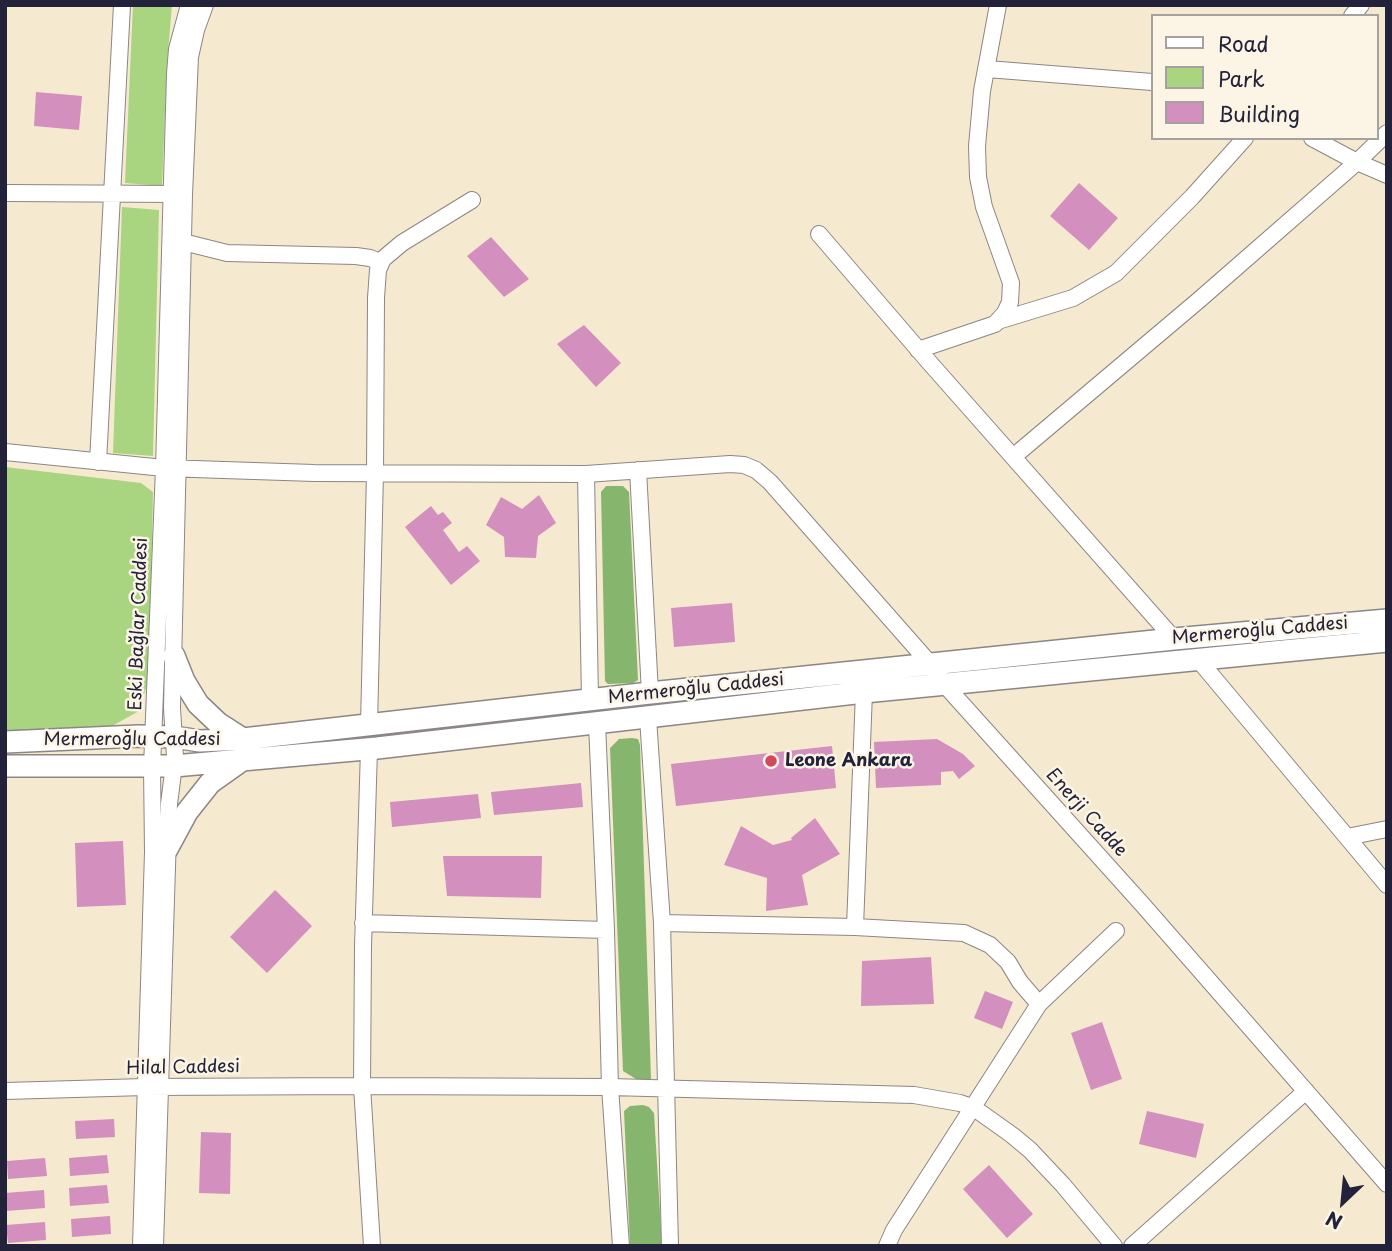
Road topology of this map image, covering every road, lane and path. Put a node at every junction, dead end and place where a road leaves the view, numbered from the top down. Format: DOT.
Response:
graph roads {
  1 [pos="122,5"];
  2 [pos="189,5"];
  3 [pos="205,5"];
  4 [pos="998,5"];
  5 [pos="987,69"];
  6 [pos="1150,82"];
  7 [pos="1387,133"];
  8 [pos="1242,140"];
  9 [pos="1316,140"];
  10 [pos="1357,162"];
  11 [pos="1387,175"];
  12 [pos="5,193"];
  13 [pos="111,194"];
  14 [pos="177,194"];
  15 [pos="472,200"];
  16 [pos="819,234"];
  17 [pos="183,242"];
  18 [pos="380,262"];
  19 [pos="1001,320"];
  20 [pos="918,350"];
  21 [pos="5,452"];
  22 [pos="1013,457"];
  23 [pos="98,462"];
  24 [pos="171,469"];
  25 [pos="638,470"];
  26 [pos="375,473"];
  27 [pos="586,474"];
  28 [pos="1387,620"];
  29 [pos="1174,639"];
  30 [pos="1387,641"];
  31 [pos="174,656"];
  32 [pos="1197,658"];
  33 [pos="932,666"];
  34 [pos="944,684"];
  35 [pos="864,692"];
  36 [pos="650,693"];
  37 [pos="590,700"];
  38 [pos="648,718"];
  39 [pos="597,724"];
  40 [pos="369,725"];
  41 [pos="163,737"];
  42 [pos="5,742"];
  43 [pos="369,749"];
  44 [pos="243,750"];
  45 [pos="5,766"];
  46 [pos="174,766"];
  47 [pos="152,767"];
  48 [pos="1387,829"];
  49 [pos="1347,837"];
  50 [pos="167,849"];
  51 [pos="1387,885"];
  52 [pos="363,923"];
  53 [pos="662,923"];
  54 [pos="855,927"];
  55 [pos="606,930"];
  56 [pos="1116,931"];
  57 [pos="1039,1004"];
  58 [pos="362,1086"];
  59 [pos="152,1087"];
  60 [pos="610,1087"];
  61 [pos="666,1088"];
  62 [pos="5,1091"];
  63 [pos="1306,1091"];
  64 [pos="974,1108"];
  65 [pos="1387,1184"];
  66 [pos="141,1246"];
  67 [pos="155,1246"];
  68 [pos="372,1246"];
  69 [pos="621,1246"];
  70 [pos="670,1246"];
  71 [pos="887,1246"];
  72 [pos="1114,1246"];
  73 [pos="1132,1246"];
  1 -- 13 [label="street"];
  2 -- 14 [label="street, Eski Bağlar Caddesi"];
  3 -- 14 [label="street, Eski Bağlar Caddesi"];
  4 -- 5 [label="street"];
  5 -- 6 [label="street"];
  5 -- 19 [label="street"];
  7 -- 10 [label="street"];
  8 -- 19 [label="street"];
  9 -- 10 [label="street"];
  10 -- 11 [label="street"];
  10 -- 22 [label="street"];
  12 -- 13 [label="street"];
  13 -- 14 [label="street"];
  13 -- 23 [label="street"];
  14 -- 17 [label="street, Eski Bağlar Caddesi"];
  14 -- 24 [label="street, Eski Bağlar Caddesi"];
  15 -- 18 [label="street"];
  16 -- 20 [label="street"];
  17 -- 18 [label="street"];
  17 -- 24 [label="street, Eski Bağlar Caddesi"];
  18 -- 26 [label="street"];
  19 -- 20 [label="street"];
  20 -- 22 [label="street"];
  21 -- 23 [label="street"];
  22 -- 29 [label="street"];
  23 -- 24 [label="street"];
  24 -- 26 [label="street"];
  24 -- 31 [label="street, Eski Bağlar Caddesi"];
  24 -- 41 [label="street, Eski Bağlar Caddesi"];
  25 -- 27 [label="street"];
  25 -- 33 [label="street, Enerji Cadde"];
  25 -- 36 [label="street"];
  26 -- 27 [label="street"];
  26 -- 40 [label="street"];
  27 -- 37 [label="street"];
  28 -- 29 [label="main road, Mermeroğlu Caddesi"];
  29 -- 33 [label="main road, Mermeroğlu Caddesi"];
  30 -- 32 [label="main road, Mermeroğlu Caddesi"];
  31 -- 41 [label="street, Eski Bağlar Caddesi"];
  31 -- 44 [label="main road"];
  32 -- 34 [label="main road, Mermeroğlu Caddesi"];
  32 -- 49 [label="street"];
  33 -- 34 [label="street, Enerji Cadde"];
  33 -- 36 [label="main road, Mermeroğlu Caddesi"];
  34 -- 35 [label="main road, Mermeroğlu Caddesi"];
  34 -- 63 [label="street, Enerji Cadde"];
  35 -- 38 [label="main road, Mermeroğlu Caddesi"];
  35 -- 54 [label="street"];
  36 -- 37 [label="main road, Mermeroğlu Caddesi"];
  37 -- 40 [label="main road, Mermeroğlu Caddesi"];
  38 -- 39 [label="main road, Mermeroğlu Caddesi"];
  38 -- 53 [label="street"];
  39 -- 43 [label="main road, Mermeroğlu Caddesi"];
  39 -- 55 [label="street"];
  40 -- 44 [label="main road, Mermeroğlu Caddesi"];
  41 -- 42 [label="main road, Mermeroğlu Caddesi"];
  41 -- 44 [label="main road, Mermeroğlu Caddesi"];
  41 -- 46 [label="street, Eski Bağlar Caddesi"];
  41 -- 47 [label="street, Eski Bağlar Caddesi"];
  43 -- 44 [label="main road, Mermeroğlu Caddesi"];
  43 -- 52 [label="street"];
  44 -- 46 [label="main road, Mermeroğlu Caddesi"];
  44 -- 50 [label="main road"];
  45 -- 47 [label="main road, Mermeroğlu Caddesi"];
  46 -- 47 [label="main road, Mermeroğlu Caddesi"];
  46 -- 50 [label="street, Eski Bağlar Caddesi"];
  47 -- 59 [label="street, Eski Bağlar Caddesi"];
  48 -- 49 [label="street"];
  49 -- 51 [label="street"];
  50 -- 59 [label="street, Eski Bağlar Caddesi"];
  52 -- 55 [label="street"];
  52 -- 58 [label="street"];
  53 -- 54 [label="street"];
  53 -- 61 [label="street"];
  54 -- 57 [label="street"];
  55 -- 60 [label="street"];
  56 -- 57 [label="street"];
  57 -- 64 [label="street"];
  58 -- 59 [label="street, Hilal Caddesi"];
  58 -- 60 [label="street, Hilal Caddesi"];
  58 -- 68 [label="street"];
  59 -- 62 [label="street, Hilal Caddesi"];
  59 -- 66 [label="street, Eski Bağlar Caddesi"];
  59 -- 67 [label="street"];
  60 -- 61 [label="street, Hilal Caddesi"];
  60 -- 69 [label="street"];
  61 -- 64 [label="street, Hilal Caddesi"];
  61 -- 70 [label="street"];
  63 -- 65 [label="street, Enerji Cadde"];
  63 -- 73 [label="street"];
  64 -- 71 [label="street"];
  64 -- 72 [label="street"];
}
